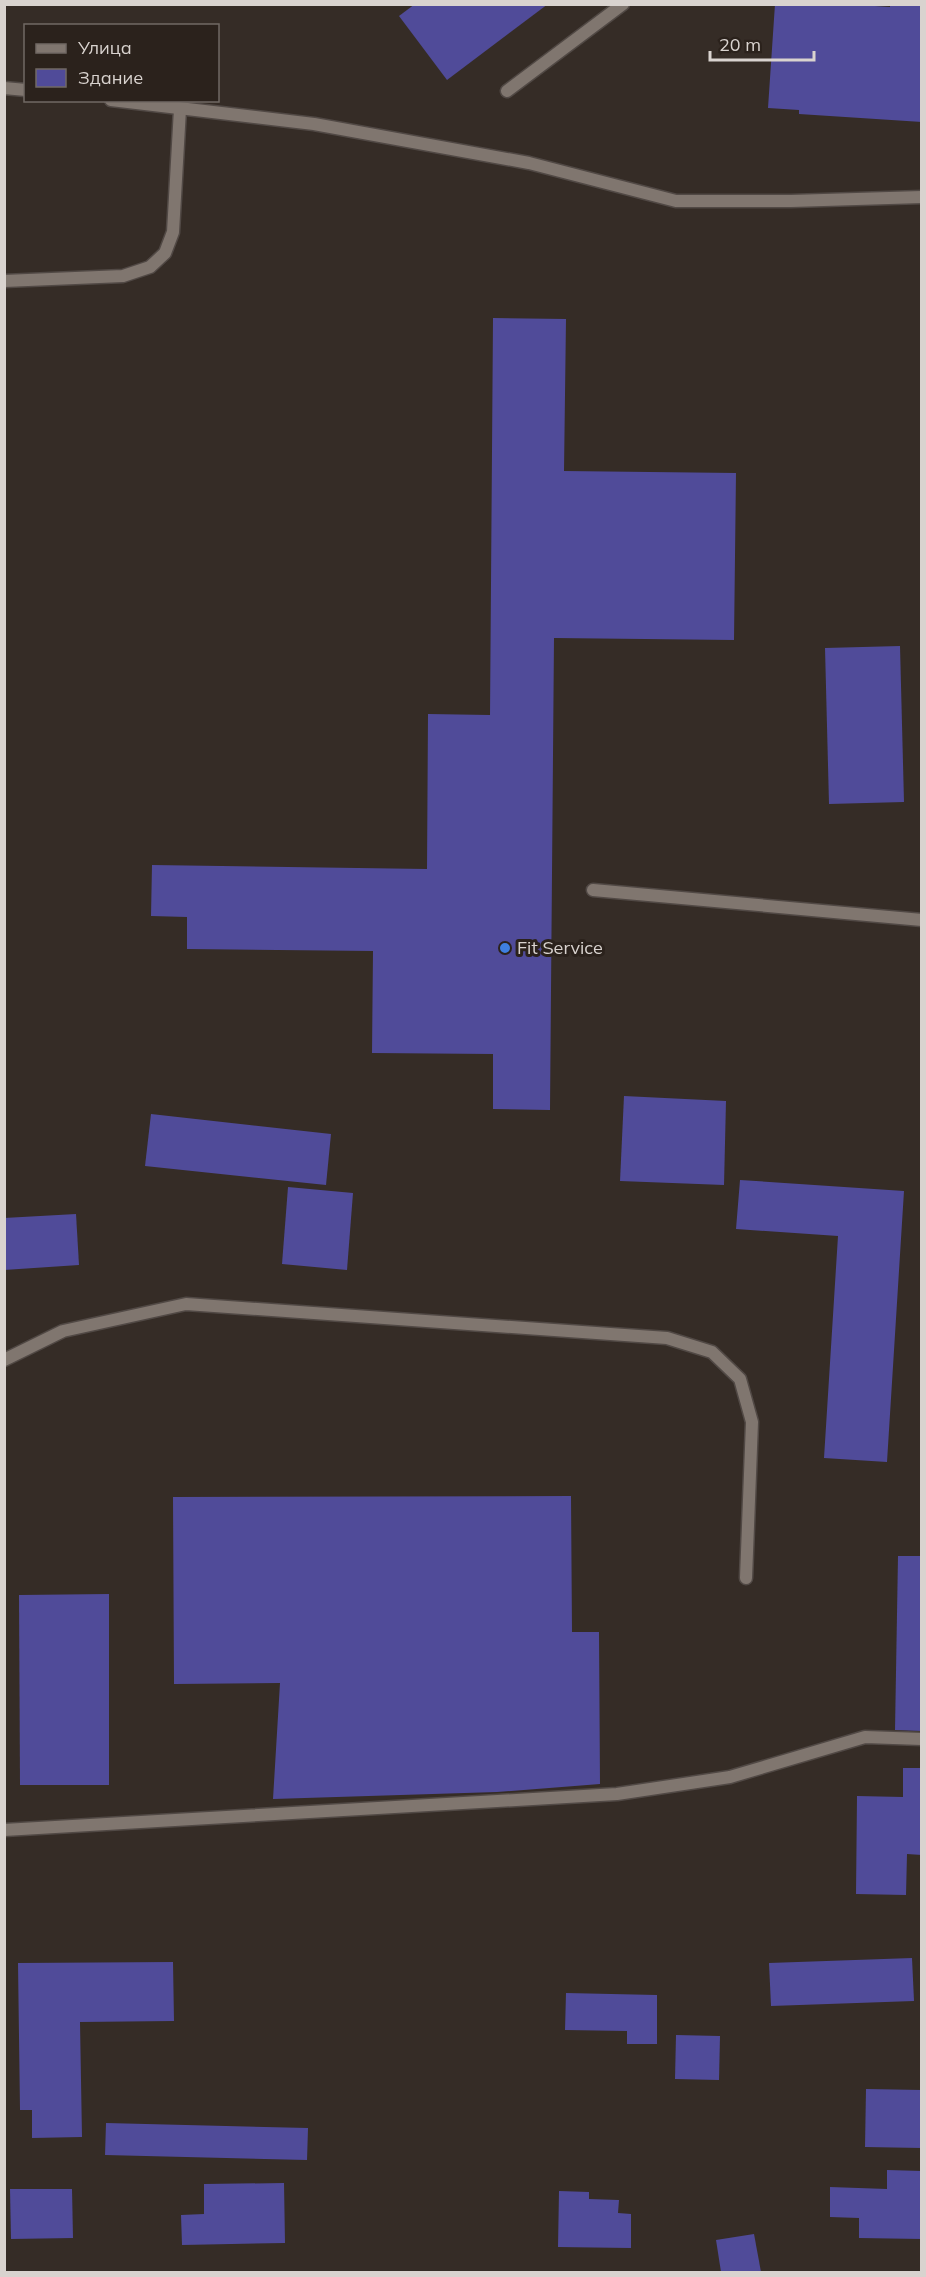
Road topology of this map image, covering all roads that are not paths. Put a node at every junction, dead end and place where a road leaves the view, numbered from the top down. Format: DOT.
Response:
graph roads {
  1 [pos="623,4"];
  2 [pos="4,88"];
  3 [pos="24,90"];
  4 [pos="507,91"];
  5 [pos="126,102"];
  6 [pos="180,109"];
  7 [pos="921,197"];
  8 [pos="4,281"];
  9 [pos="593,890"];
  10 [pos="921,920"];
  11 [pos="4,1360"];
  12 [pos="746,1578"];
  13 [pos="921,1739"];
  14 [pos="4,1830"];
  1 -- 4 [label="street"];
  2 -- 3 [label="street"];
  5 -- 6 [label="street"];
  6 -- 7 [label="street"];
  6 -- 8 [label="street"];
  9 -- 10 [label="street"];
  11 -- 12 [label="street"];
  13 -- 14 [label="street"];
}
